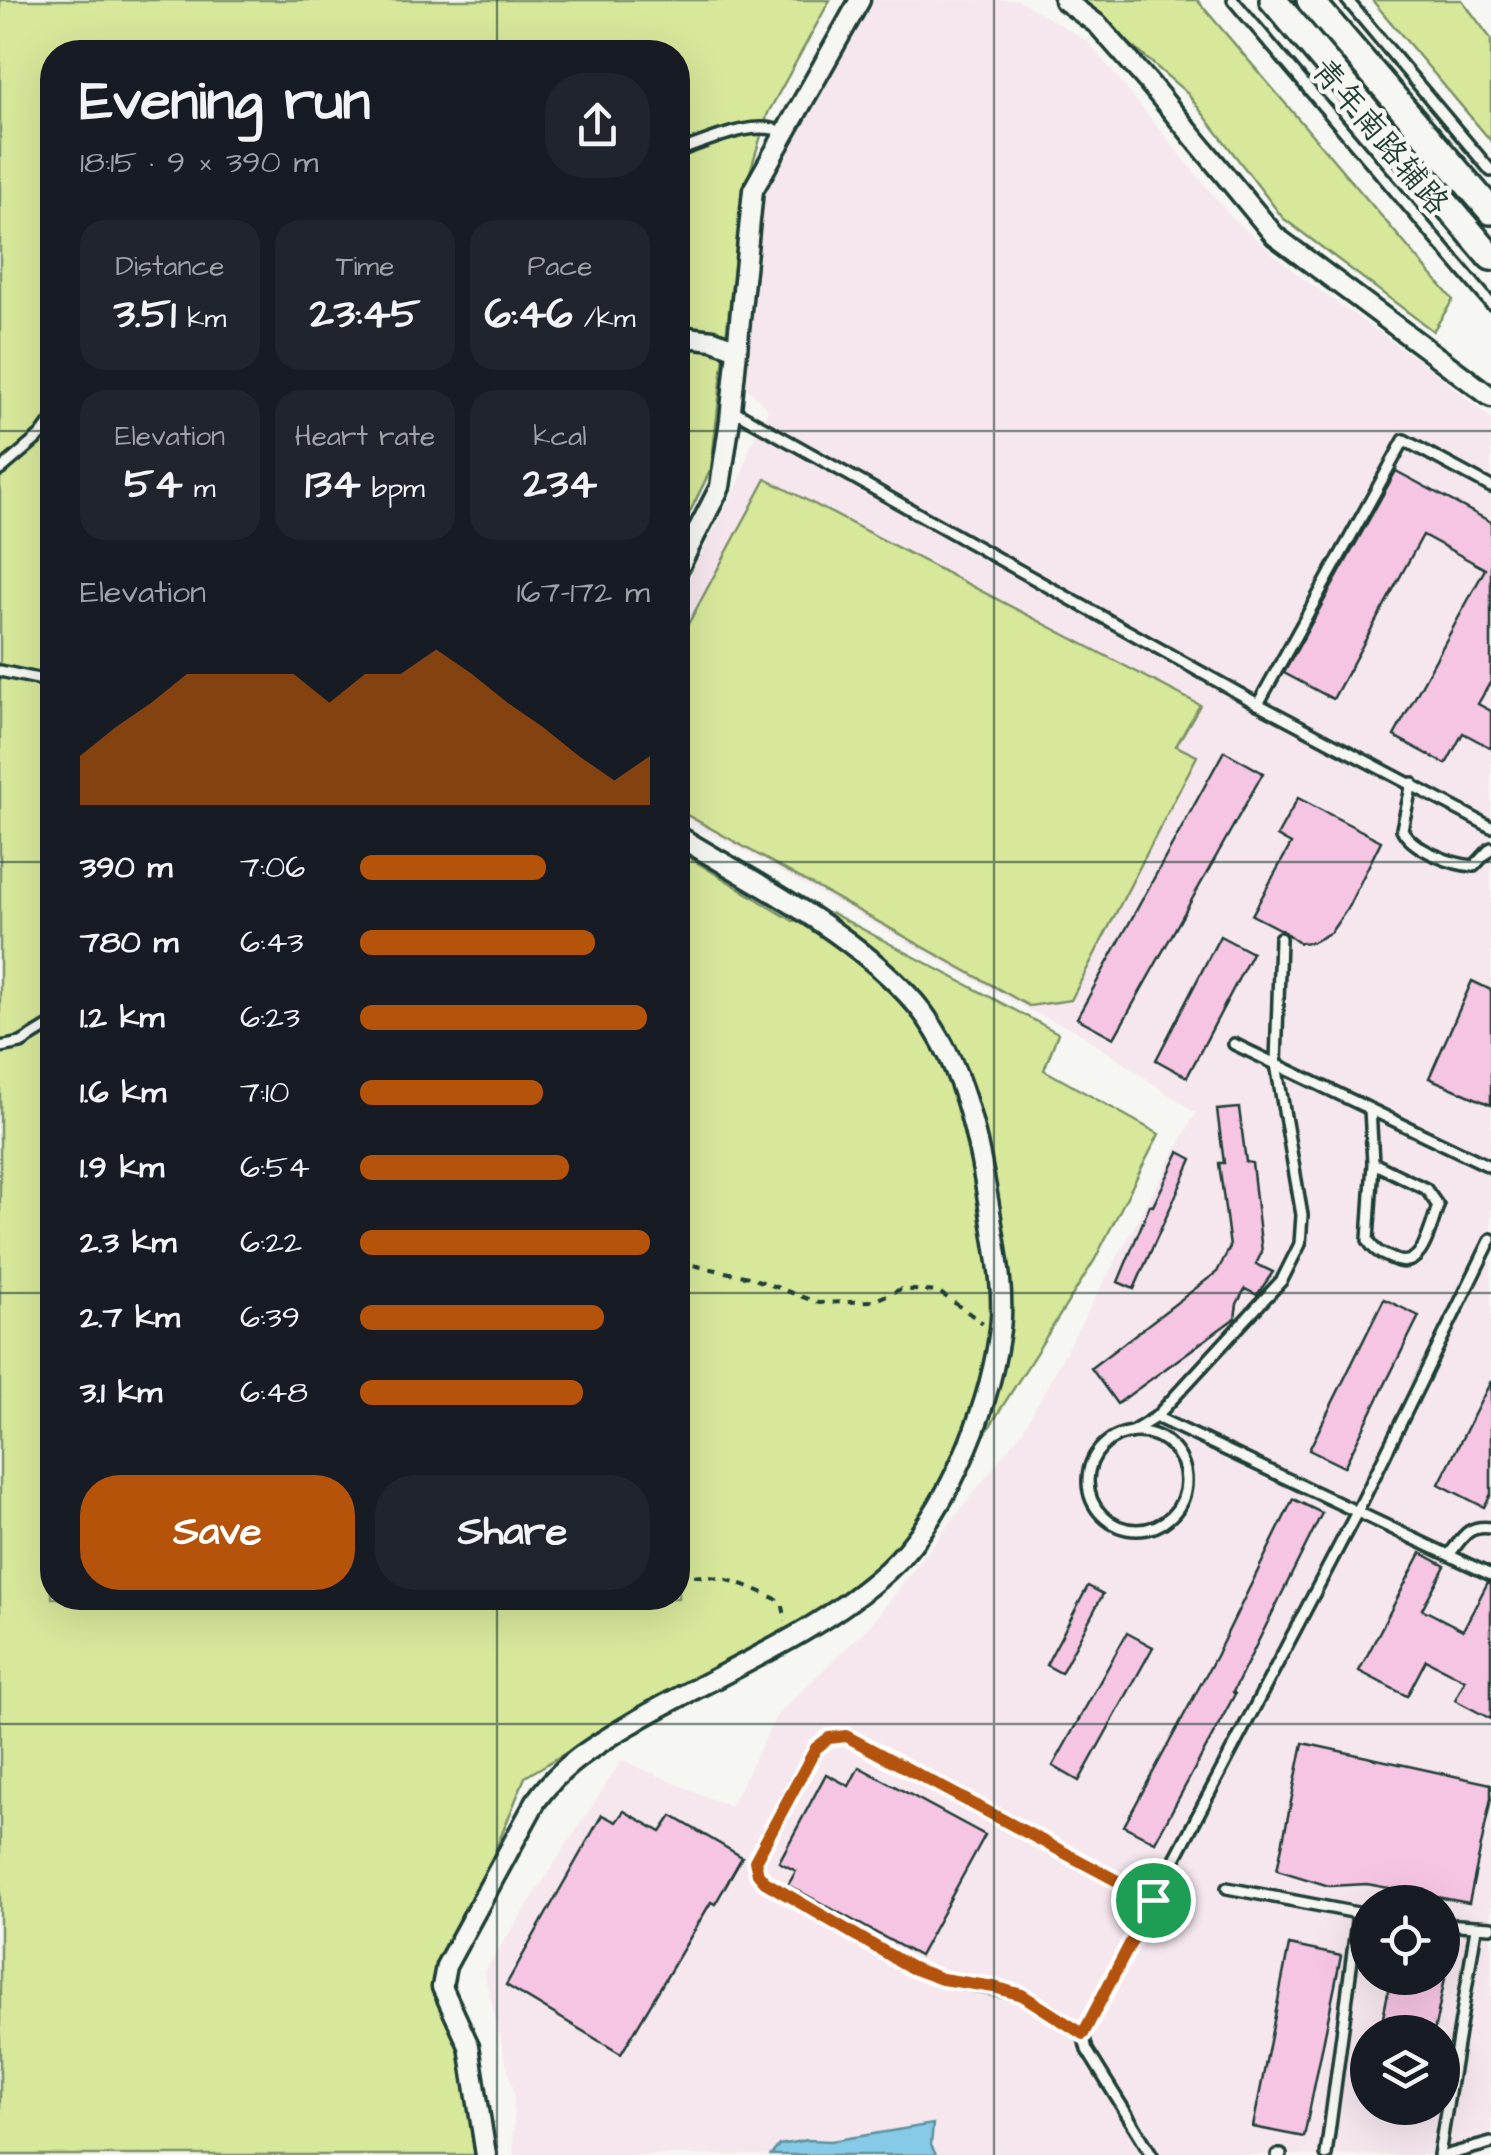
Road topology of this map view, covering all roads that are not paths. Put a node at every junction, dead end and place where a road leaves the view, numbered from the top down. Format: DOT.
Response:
graph roads {
  1 [pos="860,0"];
  2 [pos="1064,0"];
  3 [pos="1234,0"];
  4 [pos="1273,0"];
  5 [pos="1310,0"];
  6 [pos="1347,0"];
  7 [pos="786,134"];
  8 [pos="690,147"];
  9 [pos="1491,171"];
  10 [pos="1491,211"];
  11 [pos="1491,258"];
  12 [pos="1491,304"];
  13 [pos="690,337"];
  14 [pos="737,349"];
  15 [pos="1491,397"];
  16 [pos="731,409"];
  17 [pos="40,436"];
  18 [pos="0,470"];
  19 [pos="1491,487"];
  20 [pos="690,548"];
  21 [pos="0,672"];
  22 [pos="40,680"];
  23 [pos="1258,704"];
  24 [pos="1412,784"];
  25 [pos="1491,827"];
  26 [pos="690,843"];
  27 [pos="1491,848"];
  28 [pos="1280,938"];
  29 [pos="40,1032"];
  30 [pos="1234,1044"];
  31 [pos="0,1047"];
  32 [pos="1276,1064"];
  33 [pos="1370,1109"];
  34 [pos="1373,1163"];
  35 [pos="1491,1167"];
  36 [pos="1491,1239"];
  37 [pos="1156,1417"];
  38 [pos="1130,1433"];
  39 [pos="1357,1512"];
  40 [pos="1491,1528"];
  41 [pos="1448,1554"];
  42 [pos="1491,1574"];
  43 [pos="1227,1888"];
  44 [pos="1153,1900"];
  45 [pos="1350,1912"];
  46 [pos="1460,1926"];
  47 [pos="1491,1927"];
  48 [pos="1476,1928"];
  49 [pos="1351,1995"];
  50 [pos="1083,2034"];
  51 [pos="1491,2143"];
  52 [pos="486,2155"];
  53 [pos="1152,2155"];
  54 [pos="1326,2155"];
  55 [pos="1439,2155"];
  56 [pos="1447,2155"];
  1 -- 7 [label="street"];
  2 -- 15 [label="street"];
  3 -- 12 [label="lane, 青年南路辅路"];
  4 -- 11 [label="main road"];
  5 -- 10 [label="main road"];
  6 -- 9 [label="lane, 青年南路辅路"];
  7 -- 8 [label="lane"];
  7 -- 14 [label="street"];
  13 -- 14 [label="street"];
  14 -- 16 [label="street"];
  16 -- 20 [label="street"];
  16 -- 23 [label="lane"];
  17 -- 18 [label="lane"];
  19 -- 23 [label="lane"];
  21 -- 22 [label="lane"];
  23 -- 24 [label="lane"];
  24 -- 25 [label="lane"];
  24 -- 27 [label="lane"];
  26 -- 52 [label="street"];
  28 -- 32 [label="lane"];
  29 -- 31 [label="lane"];
  30 -- 32 [label="lane"];
  32 -- 33 [label="lane"];
  32 -- 37 [label="lane"];
  33 -- 34 [label="lane"];
  33 -- 35 [label="lane"];
  34 -- 34 [label="lane"];
  36 -- 39 [label="lane"];
  37 -- 38 [label="lane"];
  37 -- 39 [label="lane"];
  38 -- 38 [label="lane"];
  39 -- 41 [label="lane"];
  39 -- 44 [label="lane"];
  40 -- 41 [label="lane"];
  41 -- 42 [label="lane"];
  43 -- 45 [label="lane"];
  44 -- 50 [label="lane"];
  44 -- 50 [label="lane"];
  46 -- 48 [label="lane"];
  47 -- 48 [label="lane"];
  48 -- 55 [label="lane"];
  49 -- 54 [label="lane"];
  50 -- 53 [label="lane"];
  51 -- 56 [label="lane"];
}
